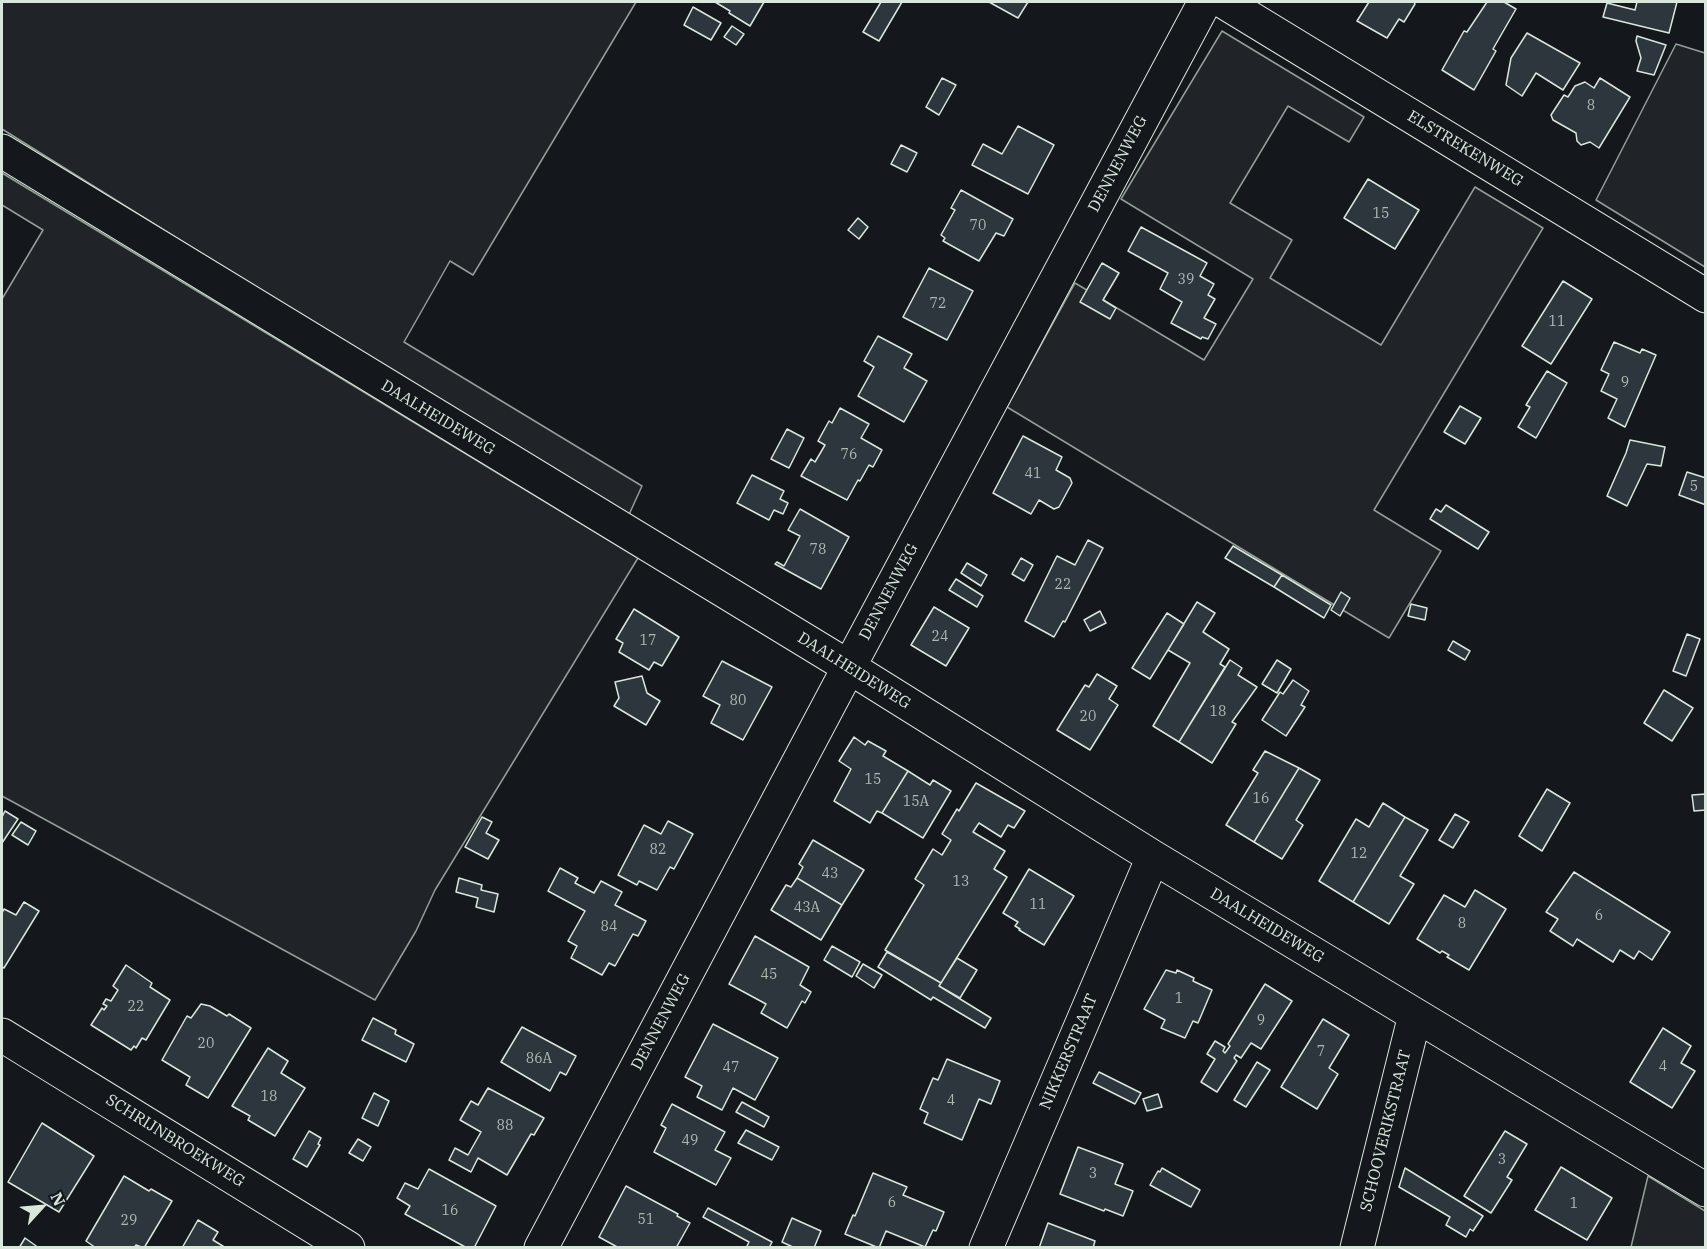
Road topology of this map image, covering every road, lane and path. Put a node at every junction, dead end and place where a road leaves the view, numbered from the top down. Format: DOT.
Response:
graph roads {
  1 [pos="1203,2"];
  2 [pos="1224,2"];
  3 [pos="2,151"];
  4 [pos="1706,296"];
  5 [pos="849,667"];
  6 [pos="1153,857"];
  7 [pos="1415,1015"];
  8 [pos="2,1035"];
  9 [pos="1706,1190"];
  10 [pos="348,1248"];
  11 [pos="541,1248"];
  12 [pos="986,1248"];
  13 [pos="1357,1248"];
  1 -- 5 [label="street, DENNENWEG"];
  2 -- 4 [label="street, ELSTREKENWEG"];
  3 -- 5 [label="street, DAALHEIDEWEG"];
  5 -- 6 [label="street, DAALHEIDEWEG"];
  5 -- 11 [label="street, DENNENWEG"];
  6 -- 7 [label="street, DAALHEIDEWEG"];
  6 -- 12 [label="street, NIKKERSTRAAT"];
  7 -- 9 [label="street, DAALHEIDEWEG"];
  7 -- 13 [label="street, SCHOOVERIKSTRAAT"];
  8 -- 10 [label="street, SCHRIJNBROEKWEG"];
}
